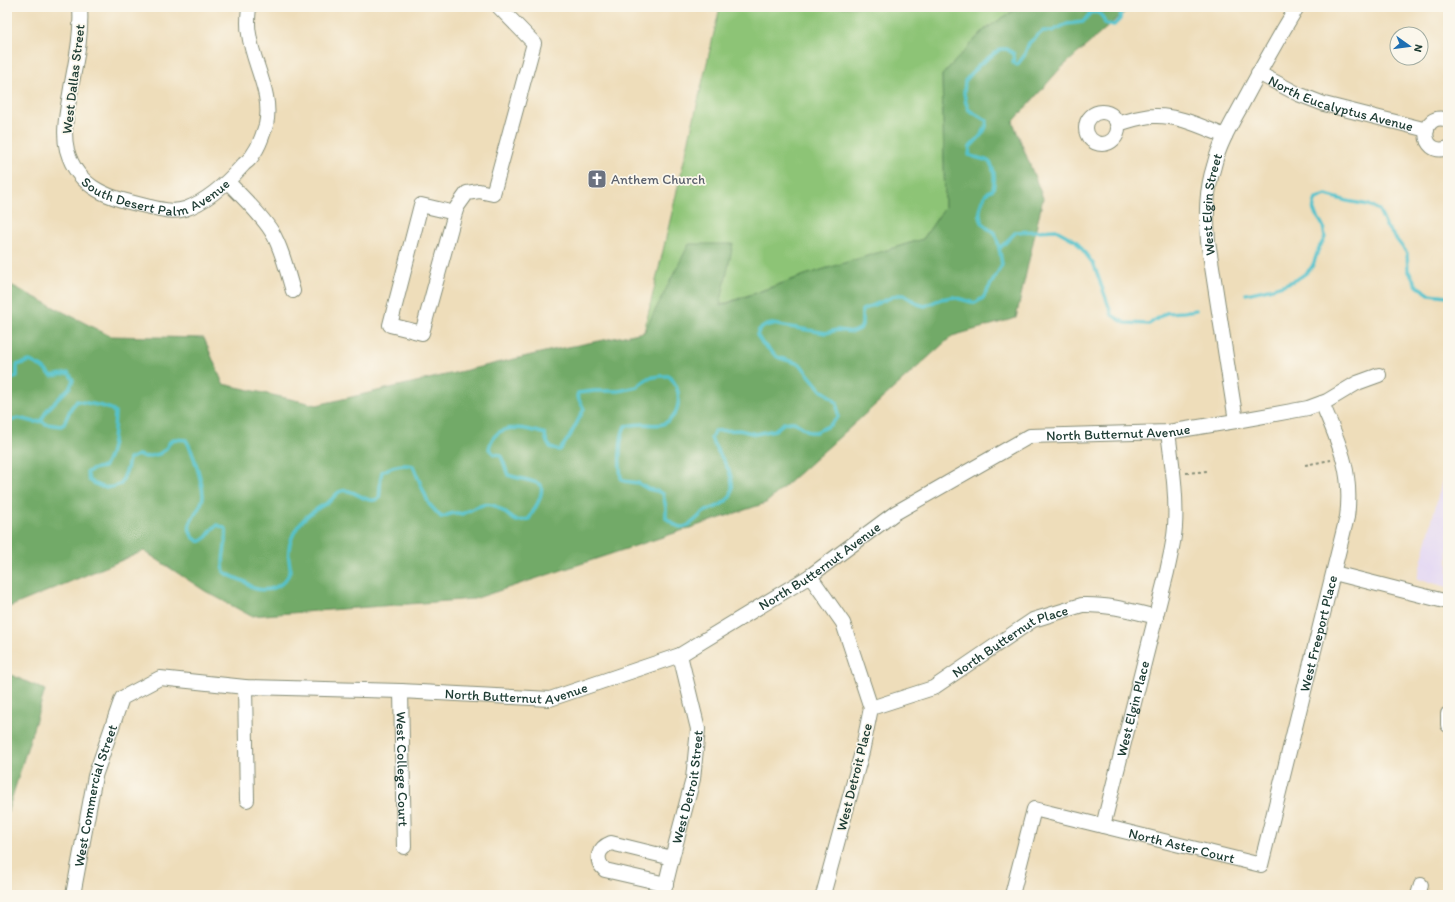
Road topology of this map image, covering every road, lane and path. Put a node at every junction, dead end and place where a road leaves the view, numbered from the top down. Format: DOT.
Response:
graph roads {
  1 [pos="80,7"];
  2 [pos="249,7"];
  3 [pos="499,7"];
  4 [pos="1297,7"];
  5 [pos="1258,73"];
  6 [pos="1448,120"];
  7 [pos="1117,124"];
  8 [pos="1426,130"];
  9 [pos="1225,136"];
  10 [pos="1448,148"];
  11 [pos="67,151"];
  12 [pos="228,182"];
  13 [pos="455,214"];
  14 [pos="293,291"];
  15 [pos="1379,375"];
  16 [pos="1322,403"];
  17 [pos="1236,421"];
  18 [pos="1168,432"];
  19 [pos="1344,457"];
  20 [pos="1305,465"];
  21 [pos="1208,471"];
  22 [pos="1173,474"];
  23 [pos="1334,573"];
  24 [pos="810,576"];
  25 [pos="1448,602"];
  26 [pos="1156,617"];
  27 [pos="680,654"];
  28 [pos="245,687"];
  29 [pos="401,691"];
  30 [pos="122,698"];
  31 [pos="871,708"];
  32 [pos="1448,714"];
  33 [pos="1448,725"];
  34 [pos="247,800"];
  35 [pos="1103,826"];
  36 [pos="404,846"];
  37 [pos="672,858"];
  38 [pos="1261,865"];
  39 [pos="665,890"];
  40 [pos="73,895"];
  41 [pos="823,895"];
  42 [pos="1012,895"];
  1 -- 11 [label="street, West Dallas Street"];
  2 -- 12 [label="street"];
  3 -- 13 [label="street"];
  4 -- 5 [label="street, West Elgin Street"];
  5 -- 8 [label="street, North Eucalyptus Avenue"];
  5 -- 9 [label="street, West Elgin Street"];
  6 -- 8 [label="street"];
  7 -- 9 [label="street"];
  8 -- 10 [label="street"];
  9 -- 17 [label="street, West Elgin Street"];
  11 -- 12 [label="street, South Desert Palm Avenue"];
  12 -- 14 [label="street, South Desert Palm Avenue"];
  13 -- 13 [label="street"];
  15 -- 16 [label="street, North Butternut Avenue"];
  16 -- 17 [label="street, North Butternut Avenue"];
  16 -- 19 [label="street, West Freeport Place"];
  17 -- 18 [label="street, North Butternut Avenue"];
  18 -- 22 [label="street, West Elgin Place"];
  18 -- 24 [label="street, North Butternut Avenue"];
  19 -- 20 [label="path"];
  19 -- 23 [label="street, West Freeport Place"];
  21 -- 22 [label="path"];
  22 -- 26 [label="street, West Elgin Place"];
  23 -- 25 [label="street"];
  23 -- 38 [label="street, West Freeport Place"];
  24 -- 27 [label="street, North Butternut Avenue"];
  24 -- 31 [label="street, West Detroit Place"];
  26 -- 31 [label="street, North Butternut Place"];
  26 -- 35 [label="street, West Elgin Place"];
  27 -- 29 [label="street, North Butternut Avenue"];
  27 -- 37 [label="street, West Detroit Street"];
  28 -- 29 [label="street, North Butternut Avenue"];
  28 -- 30 [label="street, North Butternut Avenue"];
  28 -- 34 [label="street"];
  29 -- 36 [label="street, West College Court"];
  30 -- 40 [label="street, West Commercial Street"];
  31 -- 41 [label="street, West Detroit Place"];
  32 -- 33 [label="street"];
  35 -- 38 [label="street, North Aster Court"];
  35 -- 42 [label="street"];
  37 -- 39 [label="street, West Detroit Street"];
  37 -- 39 [label="street"];
}
